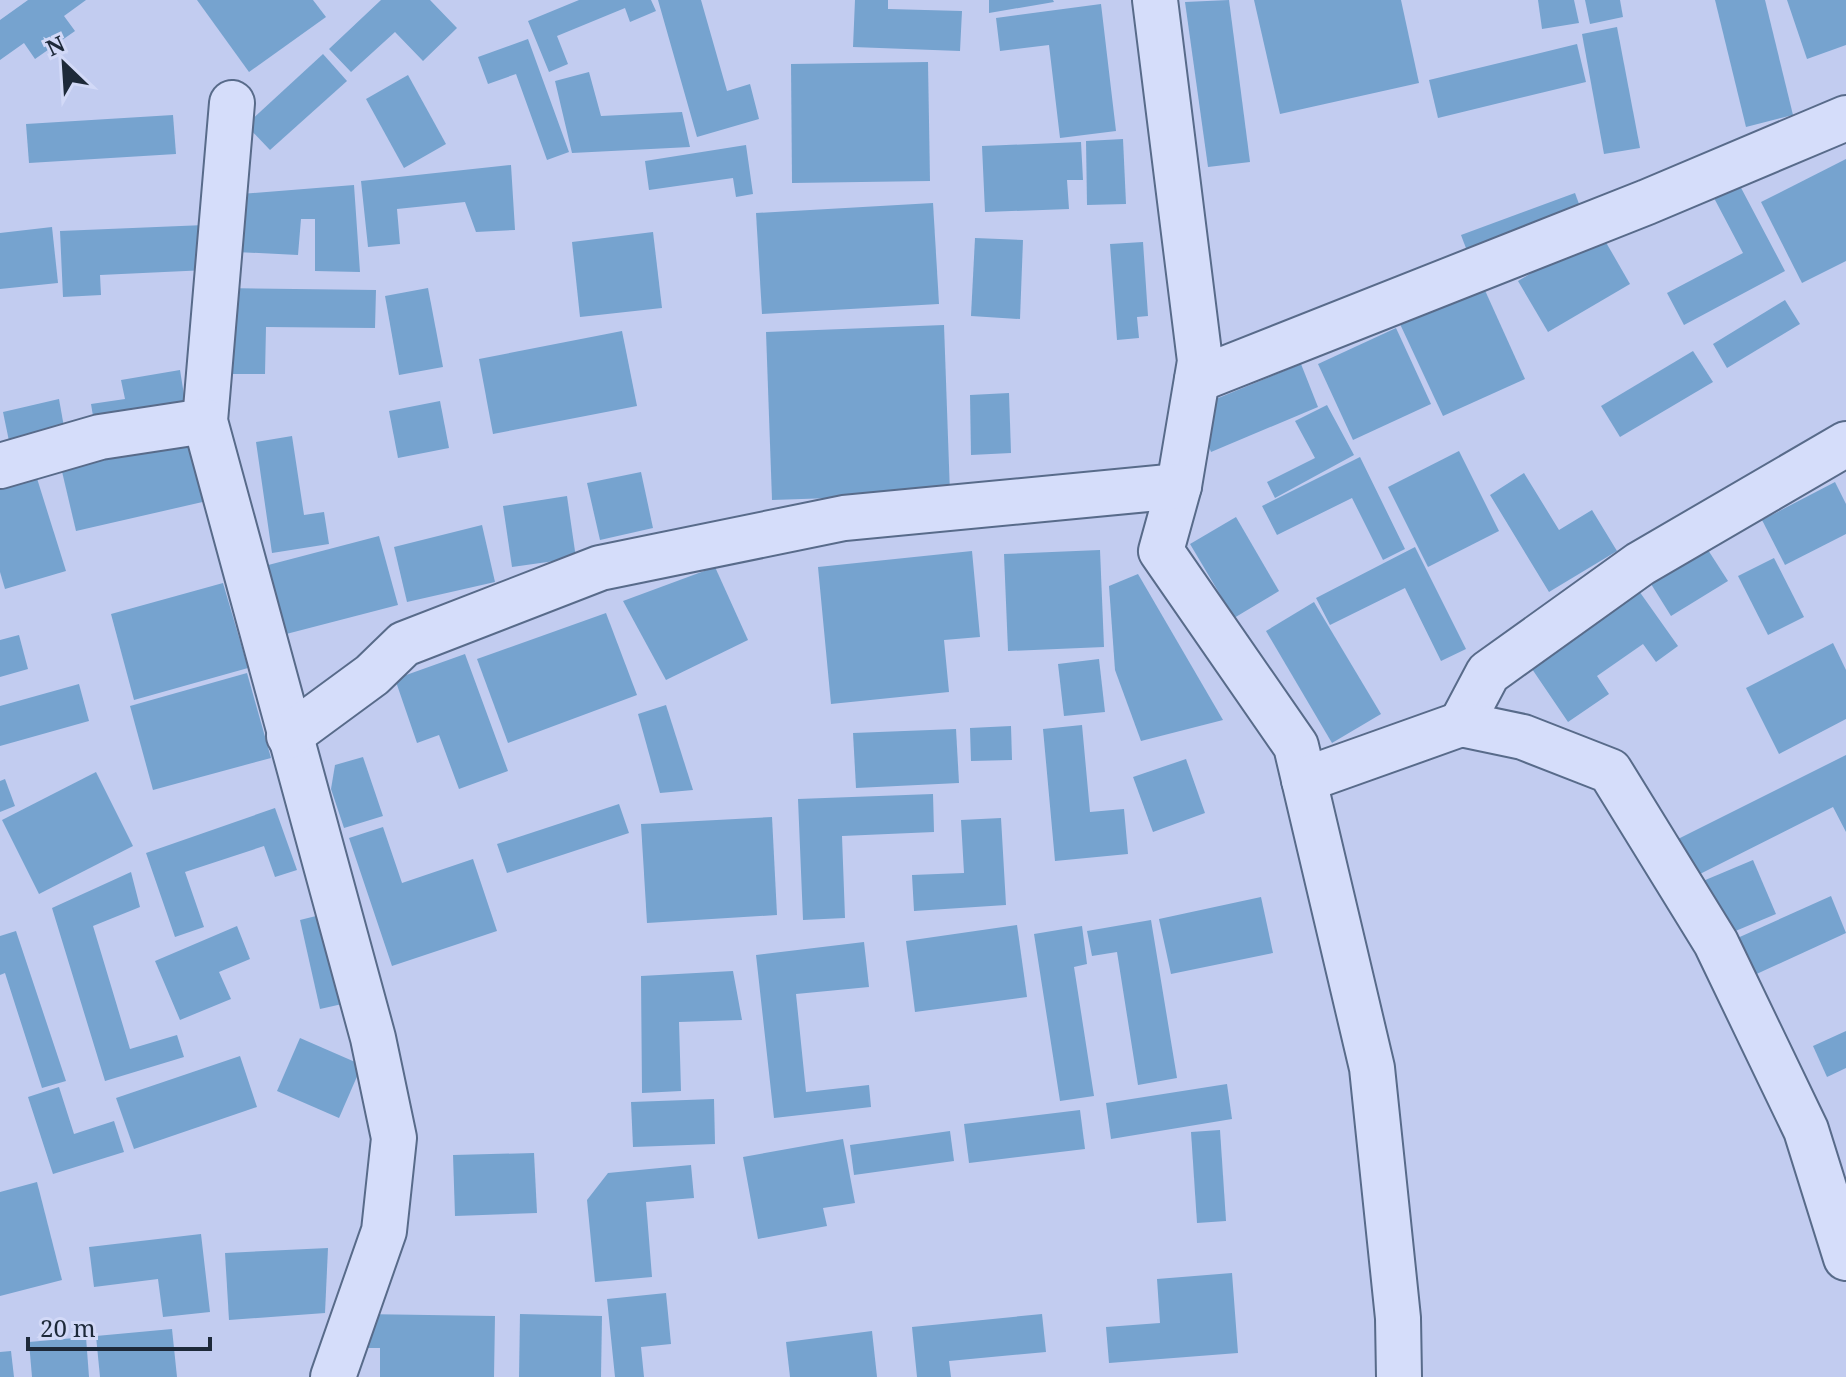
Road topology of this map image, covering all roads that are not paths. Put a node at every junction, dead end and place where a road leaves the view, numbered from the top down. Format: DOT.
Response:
graph roads {
  1 [pos="1155,0"];
  2 [pos="232,103"];
  3 [pos="1846,118"];
  4 [pos="1197,380"];
  5 [pos="205,421"];
  6 [pos="1846,444"];
  7 [pos="0,466"];
  8 [pos="1179,486"];
  9 [pos="1461,724"];
  10 [pos="289,736"];
  11 [pos="1304,780"];
  12 [pos="1846,1258"];
  13 [pos="333,1377"];
  14 [pos="1399,1377"];
  1 -- 4 [label="street"];
  2 -- 5 [label="street"];
  3 -- 4 [label="street"];
  4 -- 8 [label="street"];
  5 -- 7 [label="street"];
  5 -- 10 [label="street"];
  6 -- 9 [label="street"];
  8 -- 10 [label="street"];
  8 -- 11 [label="street"];
  9 -- 11 [label="street"];
  9 -- 12 [label="street"];
  10 -- 13 [label="street"];
  11 -- 14 [label="street"];
}
